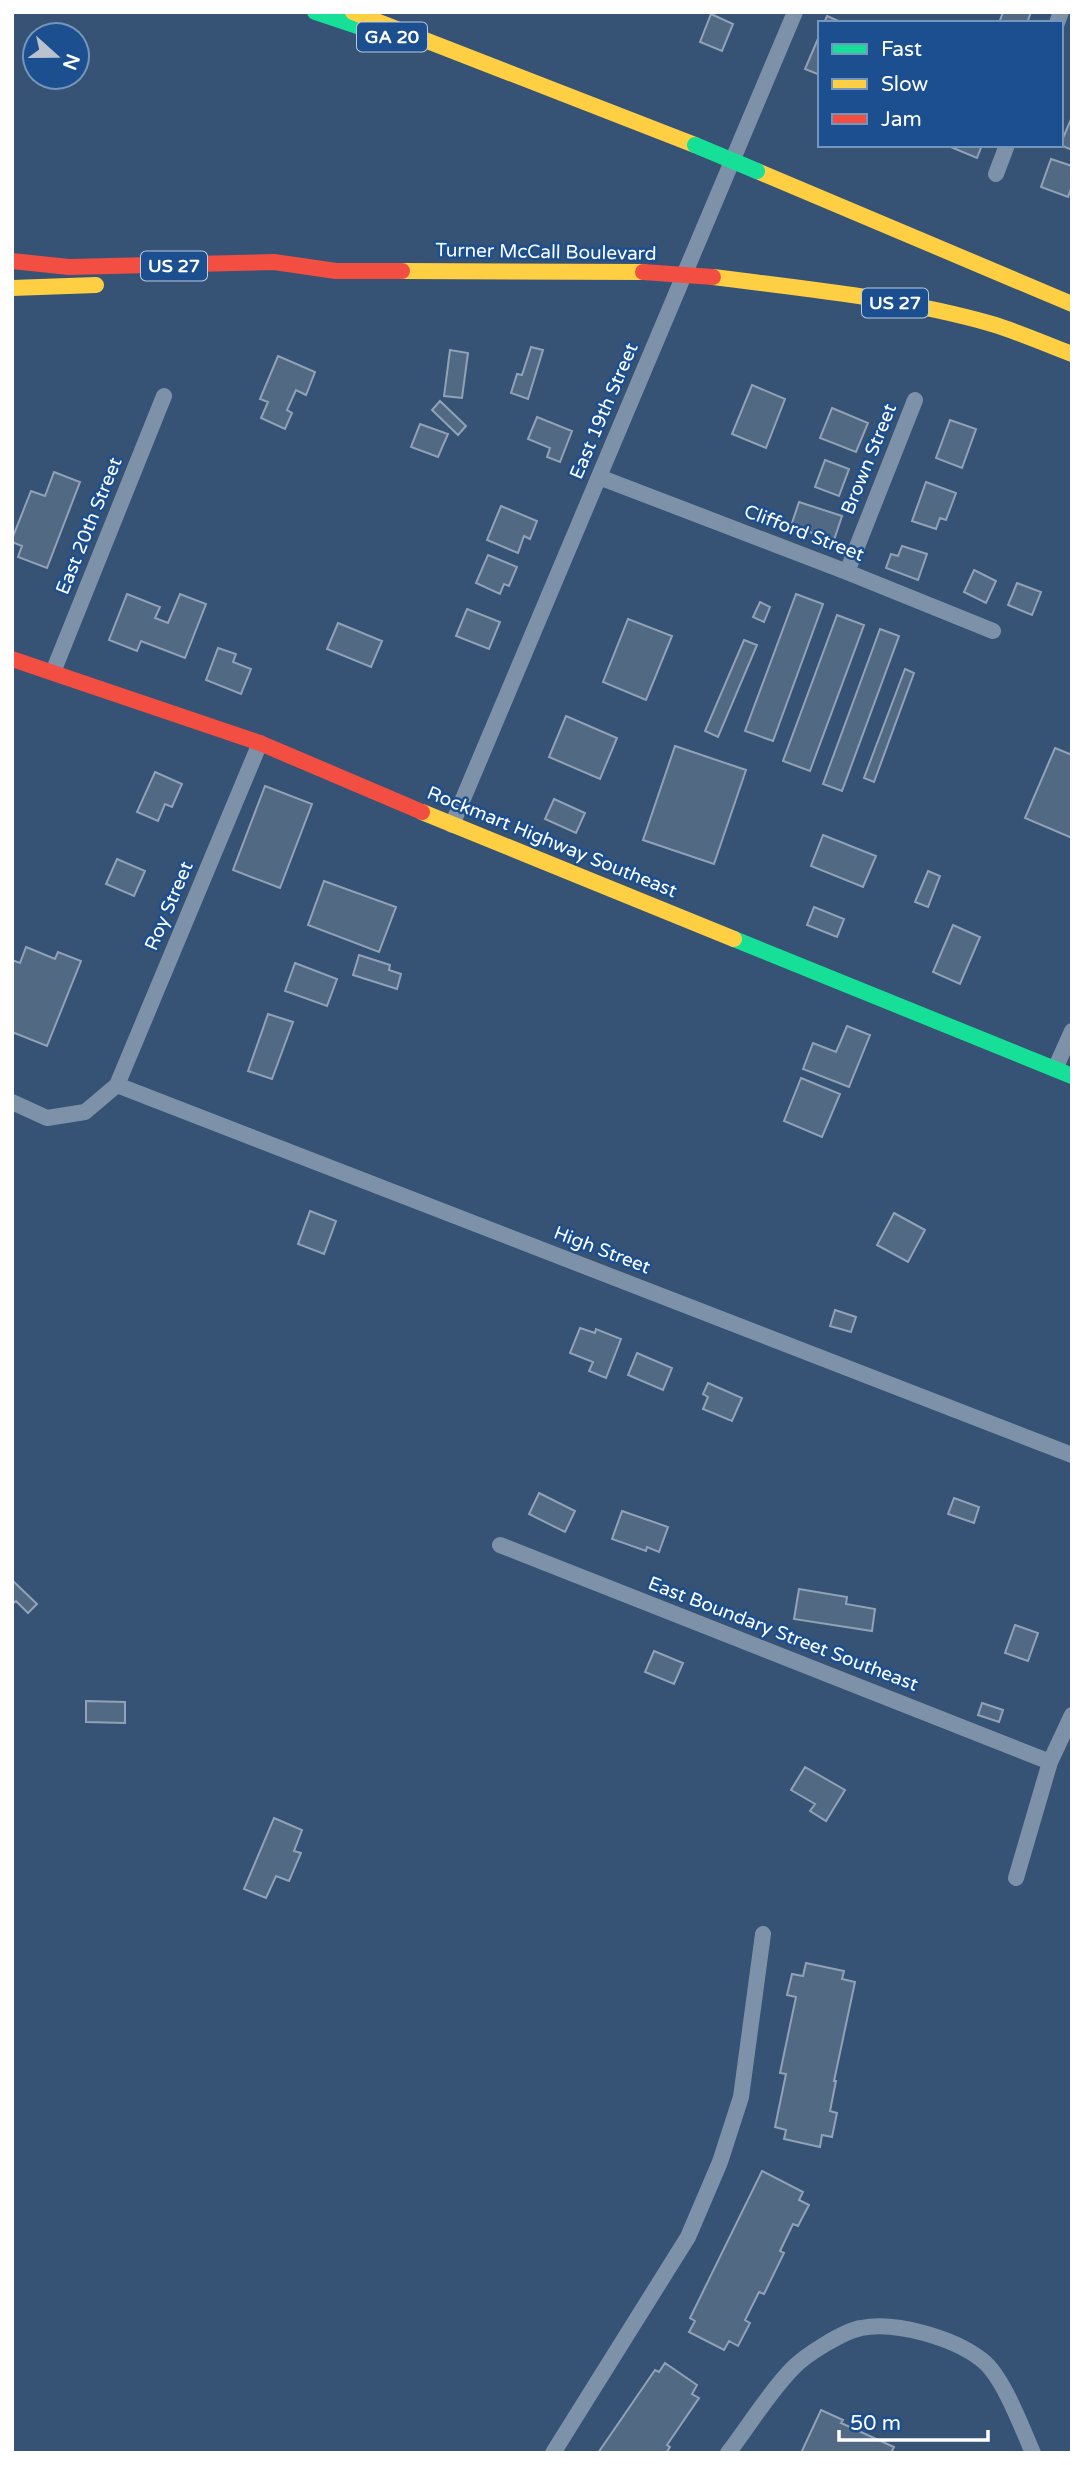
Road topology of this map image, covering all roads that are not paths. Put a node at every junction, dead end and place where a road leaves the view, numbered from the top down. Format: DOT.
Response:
graph roads {
  1 [pos="315,12"];
  2 [pos="353,12"];
  3 [pos="795,12"];
  4 [pos="470,59"];
  5 [pos="1006,147"];
  6 [pos="996,174"];
  7 [pos="12,261"];
  8 [pos="336,271"];
  9 [pos="275,279"];
  10 [pos="109,285"];
  11 [pos="12,288"];
  12 [pos="1072,304"];
  13 [pos="1072,354"];
  14 [pos="164,396"];
  15 [pos="915,400"];
  16 [pos="599,477"];
  17 [pos="847,572"];
  18 [pos="993,631"];
  19 [pos="12,659"];
  20 [pos="53,672"];
  21 [pos="260,743"];
  22 [pos="452,825"];
  23 [pos="1072,1031"];
  24 [pos="1055,1069"];
  25 [pos="1072,1076"];
  26 [pos="117,1085"];
  27 [pos="12,1102"];
  28 [pos="1072,1455"];
  29 [pos="500,1545"];
  30 [pos="1072,1715"];
  31 [pos="1050,1762"];
  32 [pos="1016,1878"];
  33 [pos="763,1934"];
  34 [pos="553,2453"];
  35 [pos="728,2453"];
  36 [pos="1033,2453"];
  1 -- 4 [label="main road, GA 20"];
  2 -- 4 [label="main road"];
  3 -- 16 [label="street, East 19th Street"];
  4 -- 12 [label="main road, bridge"];
  5 -- 6 [label="street"];
  7 -- 8 [label="main road, Turner McCall Boulevard / US 27"];
  8 -- 9 [label="main road"];
  8 -- 13 [label="main road, Turner McCall Boulevard / US 27, bridge"];
  10 -- 11 [label="main road"];
  14 -- 20 [label="street, East 20th Street"];
  15 -- 17 [label="street, Brown Street"];
  16 -- 17 [label="street, Clifford Street"];
  16 -- 22 [label="street, East 19th Street"];
  17 -- 18 [label="street, Clifford Street"];
  19 -- 20 [label="main road, Rockmart Highway Southeast"];
  20 -- 21 [label="main road, Rockmart Highway Southeast"];
  21 -- 22 [label="main road, Rockmart Highway Southeast"];
  21 -- 26 [label="street, Roy Street"];
  22 -- 24 [label="main road, Rockmart Highway Southeast"];
  23 -- 24 [label="street"];
  24 -- 25 [label="main road, Rockmart Highway Southeast"];
  26 -- 27 [label="street"];
  26 -- 28 [label="street, High Street"];
  29 -- 31 [label="street, East Boundary Street Southeast"];
  30 -- 31 [label="street"];
  31 -- 32 [label="street"];
  33 -- 34 [label="street"];
  35 -- 36 [label="street"];
}
